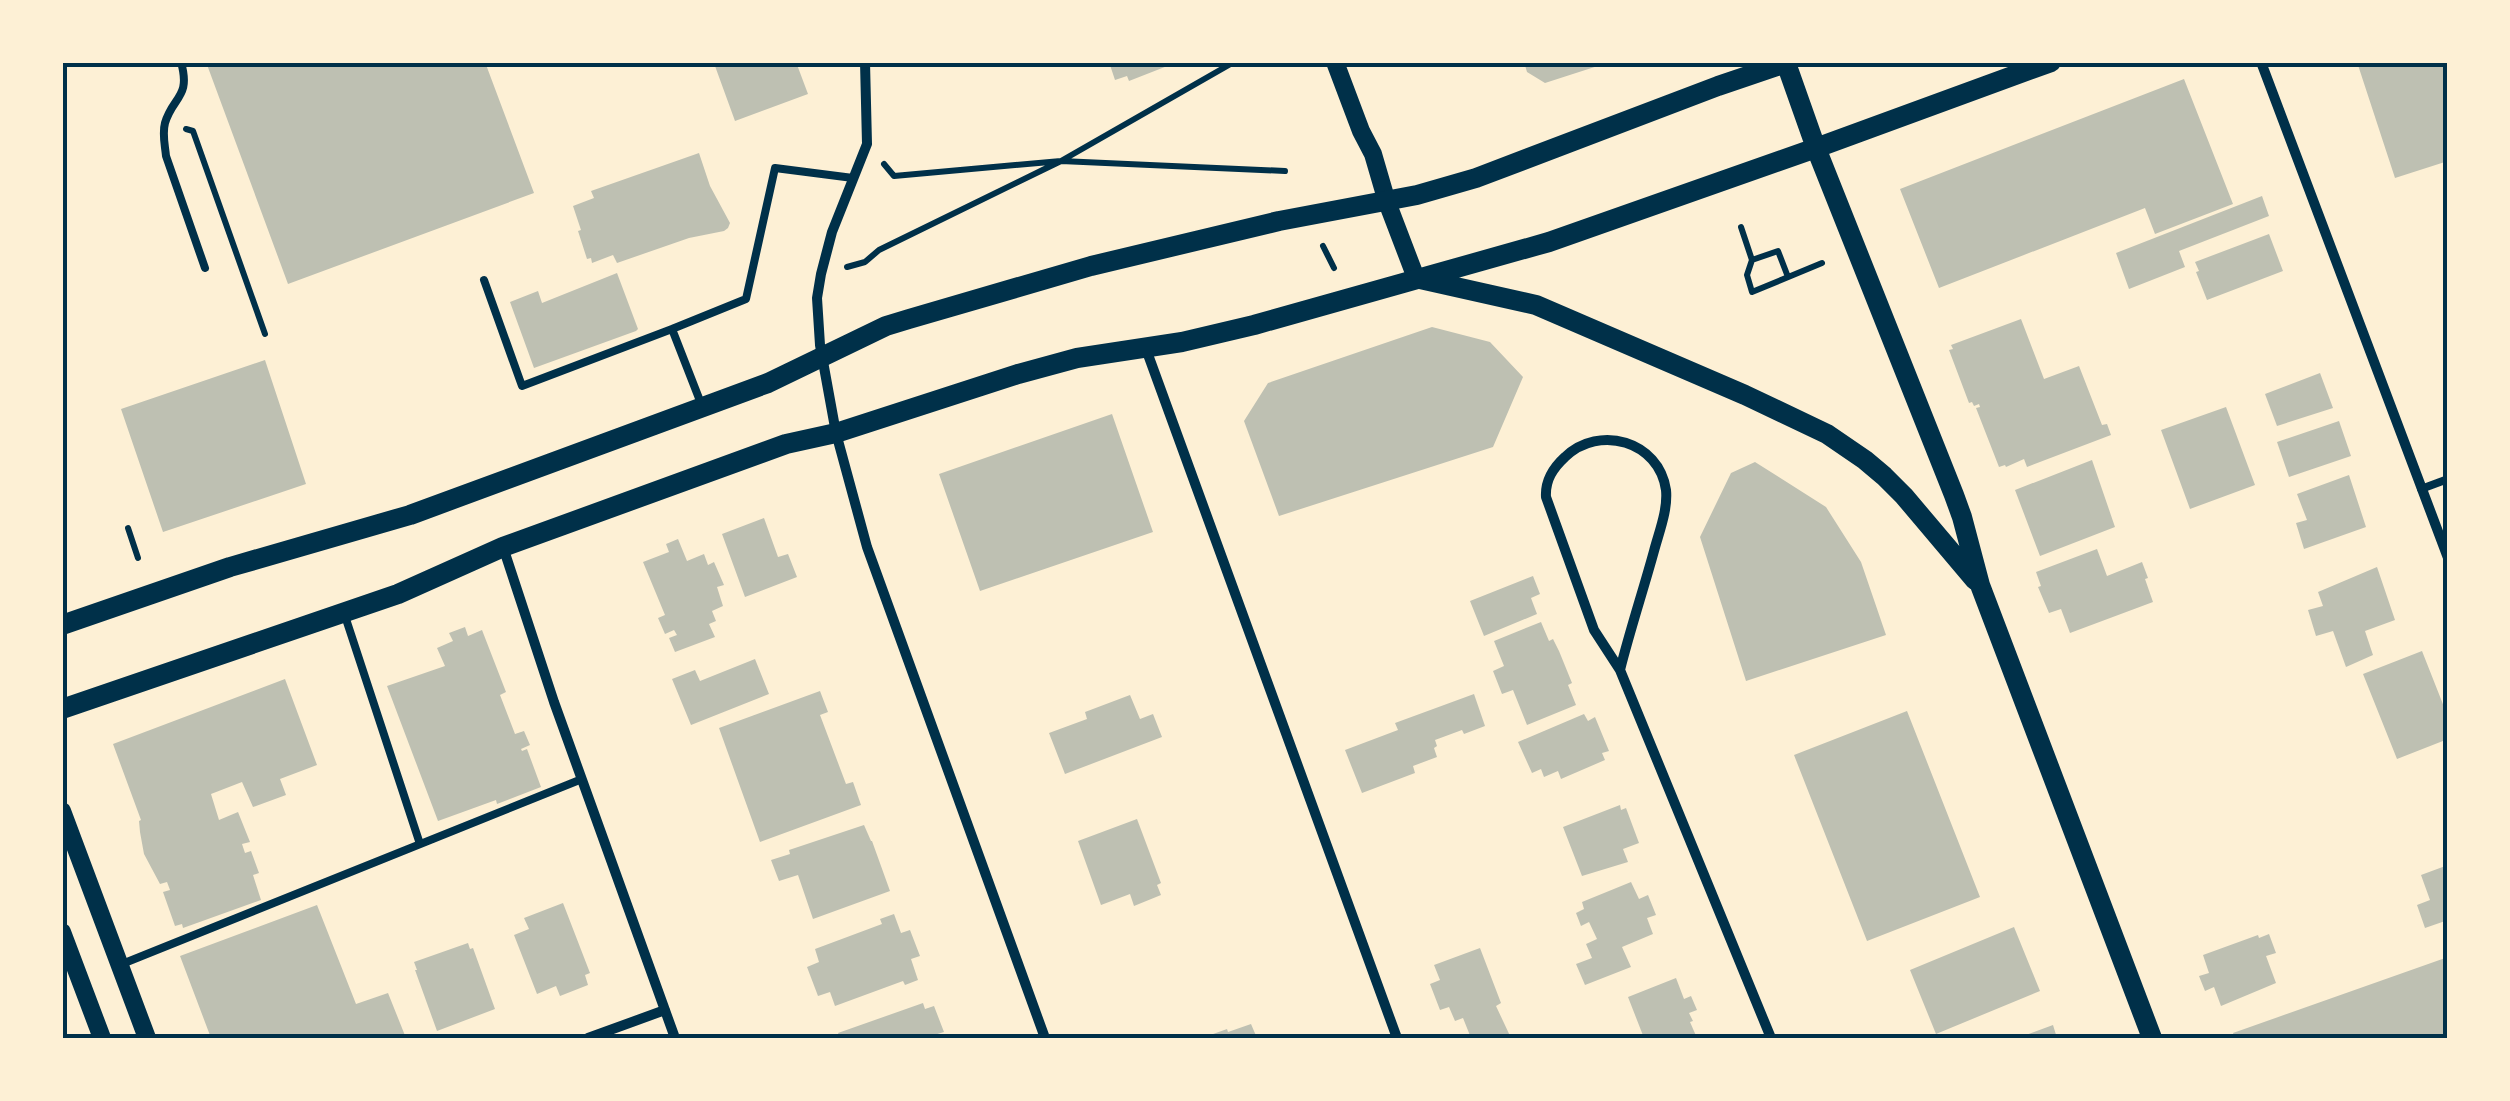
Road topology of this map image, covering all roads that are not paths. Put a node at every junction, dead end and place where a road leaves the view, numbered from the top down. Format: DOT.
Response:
graph roads {
  1 [pos="180,62"];
  2 [pos="865,62"];
  3 [pos="1335,62"];
  4 [pos="2050,62"];
  5 [pos="2261,62"];
  6 [pos="1786,63"];
  7 [pos="1816,148"];
  8 [pos="853,178"];
  9 [pos="1387,202"];
  10 [pos="206,268"];
  11 [pos="1416,278"];
  12 [pos="484,280"];
  13 [pos="672,329"];
  14 [pos="1146,348"];
  15 [pos="822,357"];
  16 [pos="702,407"];
  17 [pos="836,433"];
  18 [pos="2448,480"];
  19 [pos="2421,489"];
  20 [pos="503,547"];
  21 [pos="2448,558"];
  22 [pos="1980,585"];
  23 [pos="344,613"];
  24 [pos="62,625"];
  25 [pos="1620,670"];
  26 [pos="62,709"];
  27 [pos="582,779"];
  28 [pos="62,811"];
  29 [pos="420,844"];
  30 [pos="62,932"];
  31 [pos="120,964"];
  32 [pos="69,970"];
  33 [pos="664,1010"];
  34 [pos="102,1038"];
  35 [pos="148,1038"];
  36 [pos="588,1038"];
  37 [pos="675,1038"];
  38 [pos="1044,1038"];
  39 [pos="1397,1038"];
  40 [pos="1771,1038"];
  41 [pos="2152,1038"];
  1 -- 10 [label="lane"];
  2 -- 8 [label="street"];
  3 -- 9 [label="street"];
  4 -- 7 [label="main road"];
  5 -- 19 [label="street"];
  6 -- 7 [label="main road"];
  6 -- 9 [label="main road"];
  7 -- 11 [label="main road"];
  7 -- 22 [label="main road"];
  8 -- 13 [label="lane"];
  8 -- 15 [label="street"];
  9 -- 11 [label="street"];
  9 -- 15 [label="main road"];
  11 -- 14 [label="main road"];
  11 -- 22 [label="main road"];
  12 -- 13 [label="lane"];
  13 -- 16 [label="lane"];
  14 -- 17 [label="main road"];
  14 -- 39 [label="street"];
  15 -- 16 [label="main road"];
  15 -- 17 [label="street"];
  16 -- 24 [label="main road"];
  17 -- 20 [label="main road"];
  17 -- 38 [label="street"];
  18 -- 19 [label="lane"];
  19 -- 21 [label="street"];
  20 -- 23 [label="main road"];
  20 -- 27 [label="street"];
  22 -- 41 [label="main road"];
  23 -- 26 [label="main road"];
  23 -- 29 [label="lane"];
  25 -- 25 [label="street"];
  25 -- 40 [label="street"];
  27 -- 29 [label="lane"];
  27 -- 33 [label="street"];
  28 -- 31 [label="street"];
  29 -- 31 [label="lane"];
  30 -- 32 [label="street"];
  31 -- 35 [label="street"];
  32 -- 34 [label="street"];
  33 -- 36 [label="street"];
  33 -- 37 [label="street"];
}
